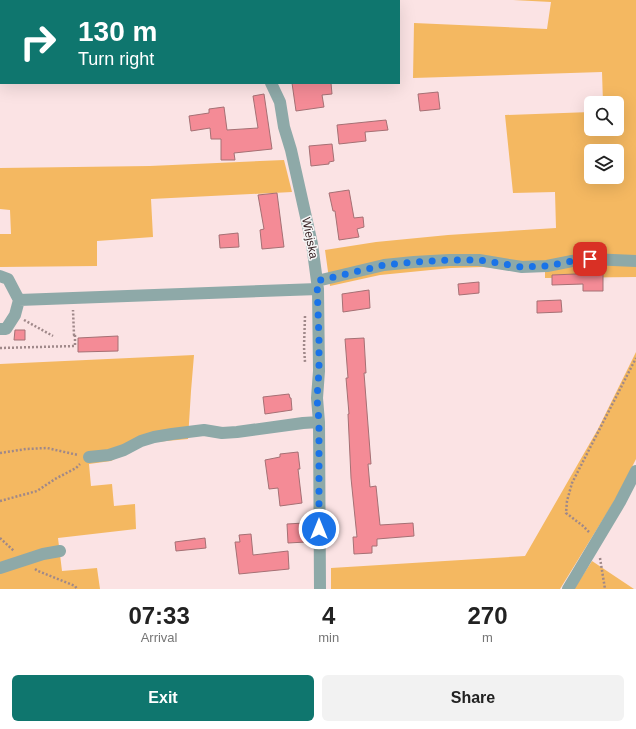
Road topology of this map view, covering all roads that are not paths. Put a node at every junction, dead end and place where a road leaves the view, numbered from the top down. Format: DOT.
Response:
graph roads {
  1 [pos="271,84"];
  2 [pos="636,261"];
  3 [pos="0,276"];
  4 [pos="317,285"];
  5 [pos="19,300"];
  6 [pos="0,329"];
  7 [pos="319,422"];
  8 [pos="89,457"];
  9 [pos="636,471"];
  10 [pos="60,551"];
  11 [pos="0,568"];
  12 [pos="320,589"];
  13 [pos="568,589"];
  1 -- 4 [label="street, Wiejska"];
  2 -- 4 [label="street"];
  3 -- 5 [label="street"];
  4 -- 5 [label="street"];
  4 -- 7 [label="street, Wiejska"];
  5 -- 6 [label="street"];
  7 -- 8 [label="street"];
  7 -- 12 [label="street, Wiejska"];
  9 -- 13 [label="street"];
  10 -- 11 [label="street"];
}
